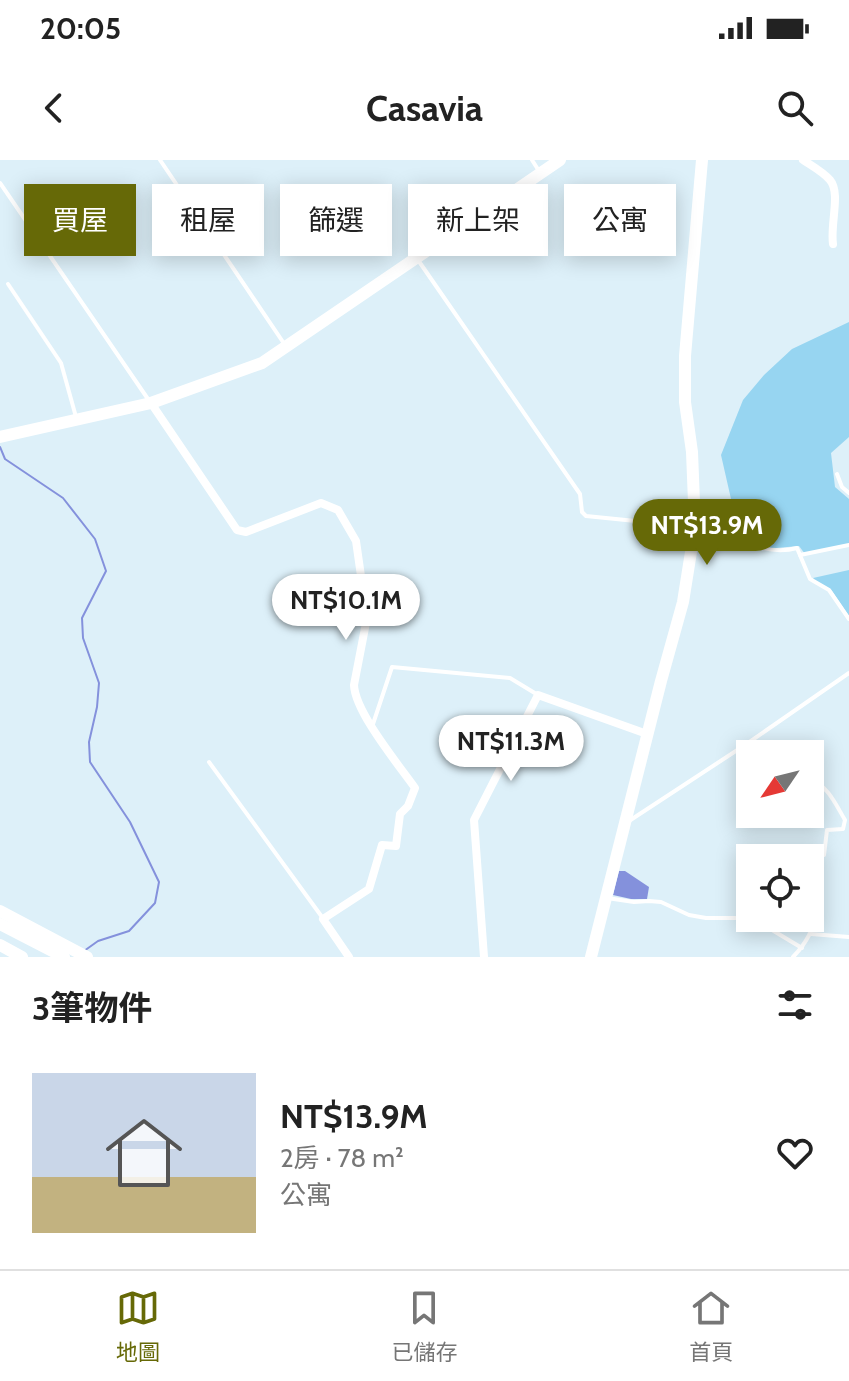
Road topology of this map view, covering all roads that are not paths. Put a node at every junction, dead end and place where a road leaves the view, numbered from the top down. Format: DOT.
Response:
graph roads {
  1 [pos="160,160"];
  2 [pos="532,160"];
  3 [pos="560,160"];
  4 [pos="702,160"];
  5 [pos="803,160"];
  6 [pos="541,173"];
  7 [pos="0,183"];
  8 [pos="849,191"];
  9 [pos="837,194"];
  10 [pos="833,244"];
  11 [pos="417,258"];
  12 [pos="8,284"];
  13 [pos="287,347"];
  14 [pos="151,403"];
  15 [pos="77,420"];
  16 [pos="0,437"];
  17 [pos="837,474"];
  18 [pos="849,493"];
  19 [pos="695,527"];
  20 [pos="849,545"];
  21 [pos="800,555"];
  22 [pos="849,619"];
  23 [pos="849,673"];
  24 [pos="538,695"];
  25 [pos="372,726"];
  26 [pos="647,734"];
  27 [pos="752,740"];
  28 [pos="736,751"];
  29 [pos="209,762"];
  30 [pos="824,789"];
  31 [pos="624,825"];
  32 [pos="606,897"];
  33 [pos="0,911"];
  34 [pos="323,919"];
  35 [pos="0,924"];
  36 [pos="811,934"];
  37 [pos="849,937"];
  38 [pos="0,945"];
  39 [pos="802,948"];
  40 [pos="22,957"];
  41 [pos="64,957"];
  42 [pos="87,957"];
  43 [pos="349,957"];
  44 [pos="484,957"];
  45 [pos="591,957"];
  46 [pos="793,957"];
  1 -- 13 [label="lane"];
  2 -- 6 [label="lane"];
  3 -- 6 [label="street"];
  4 -- 19 [label="street"];
  5 -- 9 [label="street"];
  6 -- 11 [label="street"];
  7 -- 14 [label="lane"];
  8 -- 9 [label="street"];
  9 -- 10 [label="street"];
  11 -- 13 [label="street"];
  11 -- 19 [label="lane"];
  12 -- 15 [label="lane"];
  13 -- 14 [label="street"];
  14 -- 15 [label="street"];
  14 -- 25 [label="street"];
  15 -- 16 [label="street"];
  17 -- 18 [label="lane"];
  19 -- 21 [label="lane"];
  19 -- 26 [label="street"];
  20 -- 21 [label="lane"];
  21 -- 22 [label="lane"];
  23 -- 27 [label="lane"];
  24 -- 25 [label="lane"];
  24 -- 26 [label="street"];
  24 -- 44 [label="street"];
  25 -- 34 [label="street"];
  26 -- 31 [label="street"];
  28 -- 31 [label="lane"];
  29 -- 34 [label="lane"];
  30 -- 36 [label="lane"];
  31 -- 32 [label="street"];
  32 -- 39 [label="lane"];
  32 -- 45 [label="street"];
  33 -- 42 [label="street"];
  34 -- 43 [label="street"];
  35 -- 41 [label="street"];
  36 -- 37 [label="lane"];
  36 -- 39 [label="lane"];
  38 -- 40 [label="street"];
  39 -- 46 [label="lane"];
}
